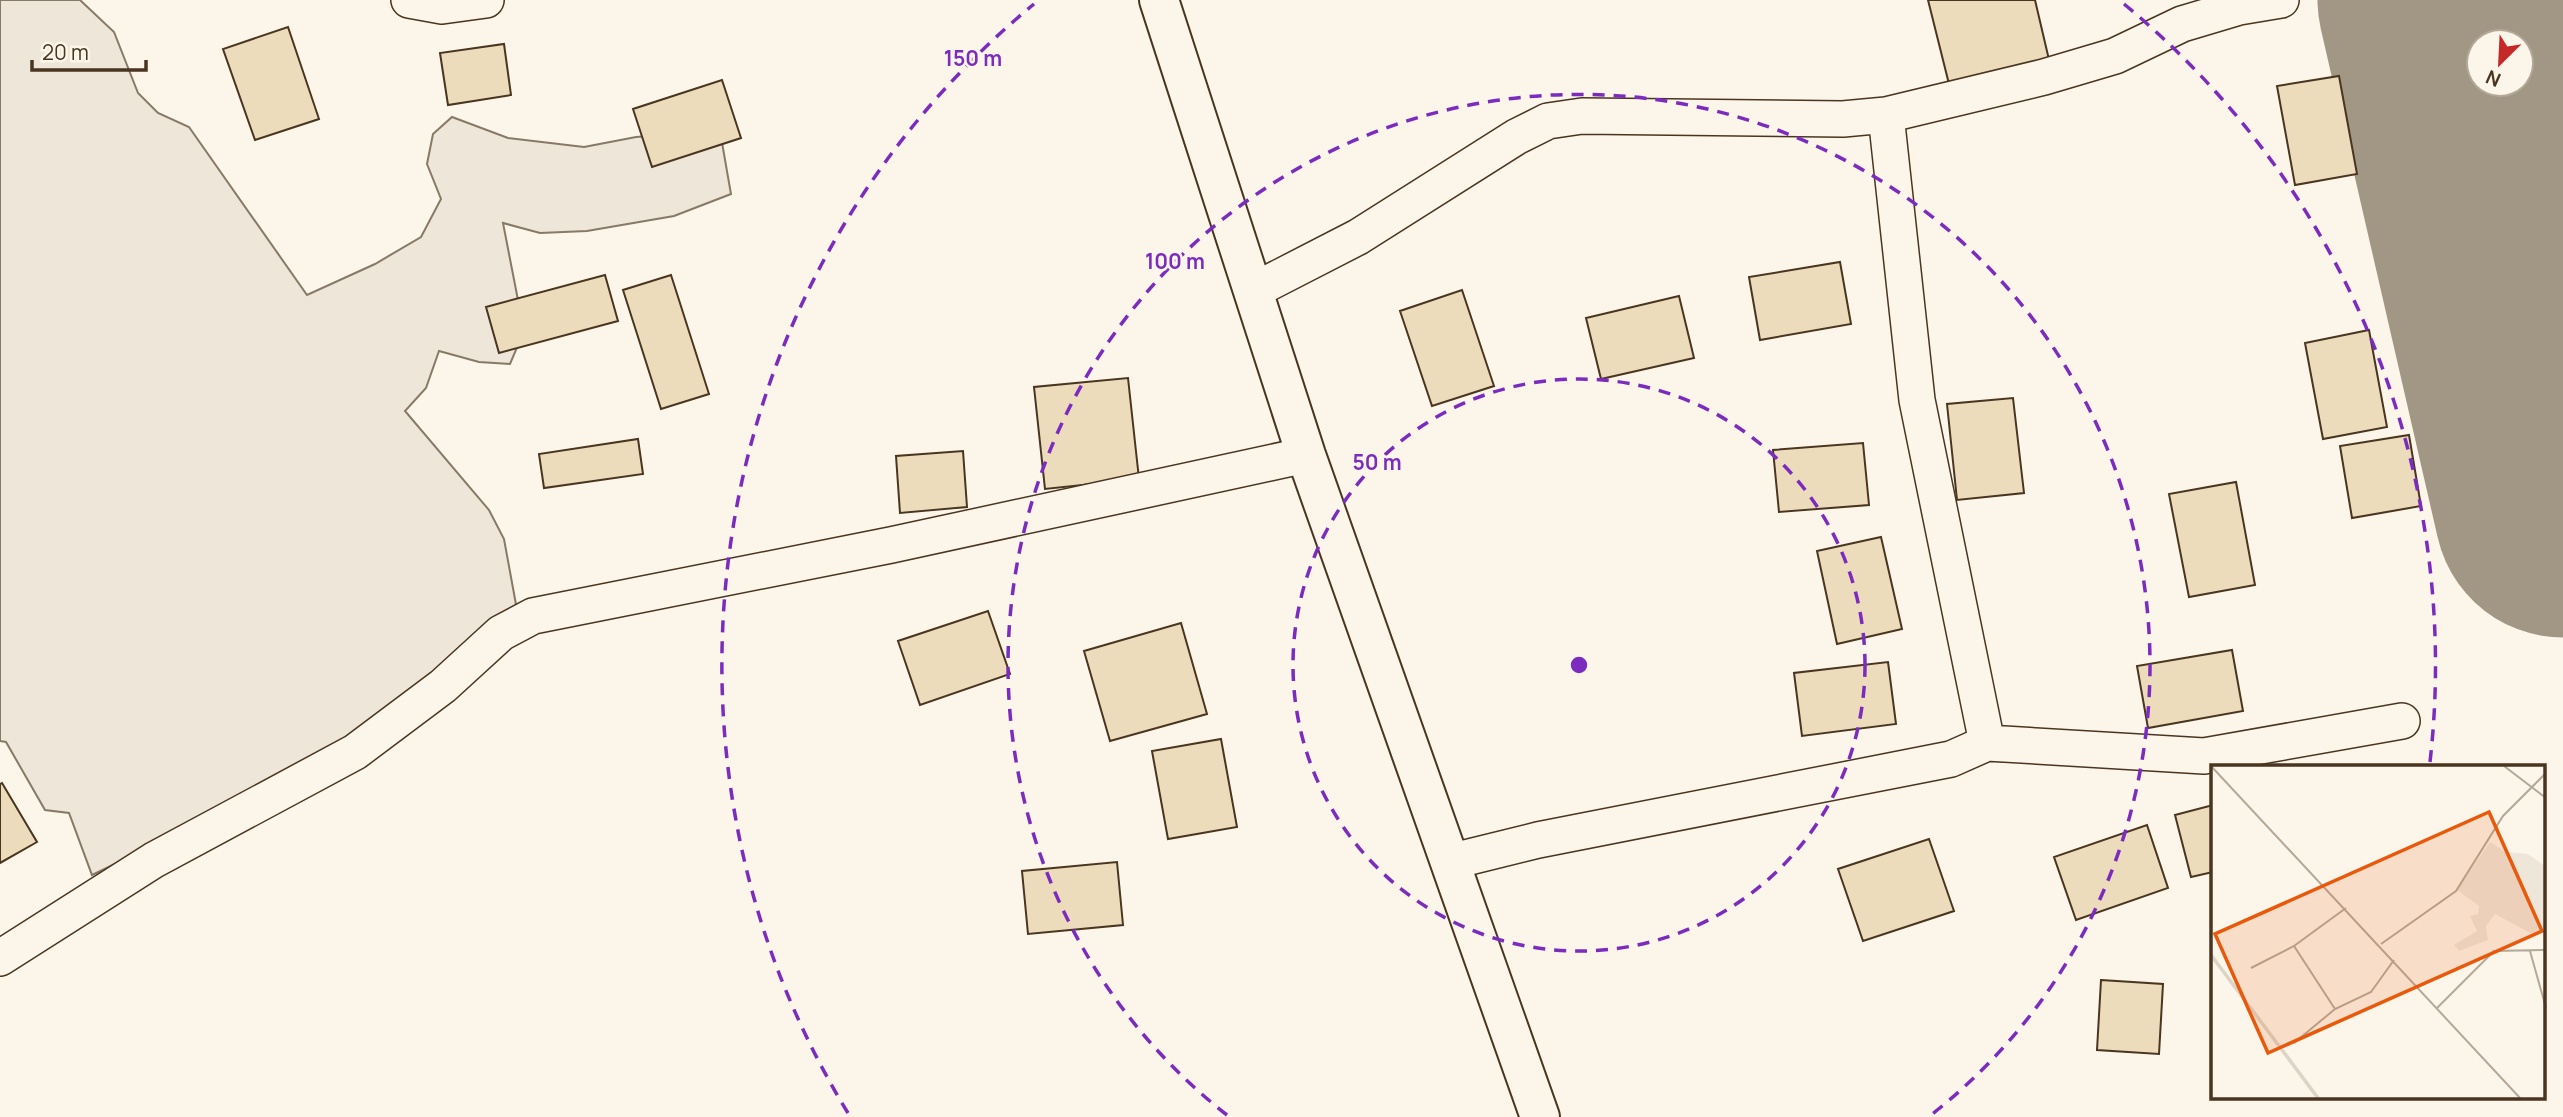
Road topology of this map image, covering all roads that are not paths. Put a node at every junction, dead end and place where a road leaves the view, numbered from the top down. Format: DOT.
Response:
graph roads {
  1 [pos="409,0"];
  2 [pos="486,0"];
  3 [pos="1159,0"];
  4 [pos="2281,0"];
  5 [pos="1886,114"];
  6 [pos="1253,291"];
  7 [pos="1306,455"];
  8 [pos="2402,721"];
  9 [pos="1987,743"];
  10 [pos="1450,862"];
  11 [pos="0,958"];
  12 [pos="1540,1117"];
  1 -- 2 [label="street"];
  3 -- 6 [label="main road"];
  4 -- 5 [label="street"];
  5 -- 6 [label="street"];
  5 -- 9 [label="street"];
  6 -- 7 [label="main road"];
  7 -- 10 [label="main road"];
  7 -- 11 [label="street"];
  8 -- 9 [label="street"];
  9 -- 10 [label="street"];
  10 -- 12 [label="main road"];
}
